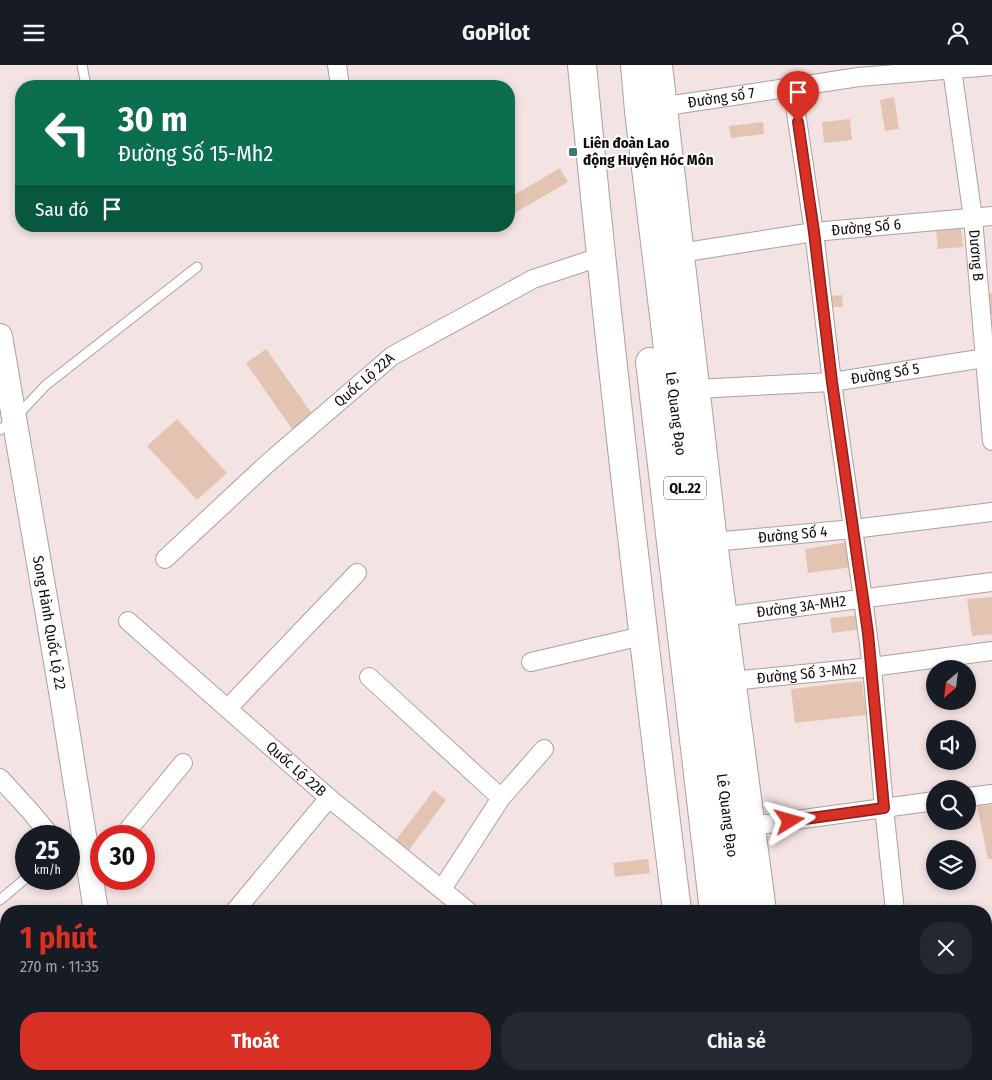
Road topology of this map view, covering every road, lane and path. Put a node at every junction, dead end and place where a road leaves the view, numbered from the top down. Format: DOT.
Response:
graph roads {
  1 [pos="82,65"];
  2 [pos="337,65"];
  3 [pos="582,65"];
  4 [pos="616,65"];
  5 [pos="635,65"];
  6 [pos="658,65"];
  7 [pos="992,66"];
  8 [pos="924,68"];
  9 [pos="952,69"];
  10 [pos="858,71"];
  11 [pos="85,80"];
  12 [pos="339,80"];
  13 [pos="792,86"];
  14 [pos="650,108"];
  15 [pos="992,216"];
  16 [pos="973,218"];
  17 [pos="814,232"];
  18 [pos="680,253"];
  19 [pos="600,257"];
  20 [pos="197,267"];
  21 [pos="0,336"];
  22 [pos="988,357"];
  23 [pos="832,382"];
  24 [pos="695,389"];
  25 [pos="7,424"];
  26 [pos="992,441"];
  27 [pos="992,512"];
  28 [pos="853,529"];
  29 [pos="713,542"];
  30 [pos="165,559"];
  31 [pos="357,573"];
  32 [pos="992,582"];
  33 [pos="863,599"];
  34 [pos="712,618"];
  35 [pos="128,621"];
  36 [pos="642,637"];
  37 [pos="992,651"];
  38 [pos="531,662"];
  39 [pos="872,667"];
  40 [pos="369,677"];
  41 [pos="721,682"];
  42 [pos="228,708"];
  43 [pos="544,749"];
  44 [pos="183,763"];
  45 [pos="0,778"];
  46 [pos="992,794"];
  47 [pos="976,796"];
  48 [pos="329,798"];
  49 [pos="501,798"];
  50 [pos="926,802"];
  51 [pos="884,808"];
  52 [pos="42,825"];
  53 [pos="132,825"];
  54 [pos="752,826"];
  55 [pos="86,862"];
  56 [pos="15,887"];
  57 [pos="442,889"];
  58 [pos="0,900"];
  59 [pos="95,905"];
  60 [pos="240,905"];
  61 [pos="461,905"];
  62 [pos="677,905"];
  63 [pos="713,905"];
  64 [pos="740,905"];
  65 [pos="761,905"];
  66 [pos="895,905"];
  1 -- 11 [label="lane"];
  2 -- 12 [label="street"];
  3 -- 19 [label="highway"];
  4 -- 63 [label="highway, Lê Quang Đạo / QL.22"];
  5 -- 14 [label="highway, Lê Quang Đạo / QL.22"];
  6 -- 14 [label="highway, Lê Quang Đạo / QL.22"];
  7 -- 9 [label="street"];
  8 -- 9 [label="street, Đường số 7"];
  8 -- 10 [label="street, Đường số 7"];
  9 -- 16 [label="street, Dương B"];
  10 -- 13 [label="street, Đường số 7"];
  13 -- 14 [label="street, Đường số 7"];
  13 -- 17 [label="street"];
  14 -- 18 [label="highway, Lê Quang Đạo / QL.22"];
  14 -- 34 [label="highway, Lê Quang Đạo / QL.22"];
  15 -- 16 [label="street, Đường Số 6"];
  16 -- 17 [label="street, Đường Số 6"];
  16 -- 22 [label="street, Dương B"];
  17 -- 18 [label="street, Đường Số 6"];
  17 -- 23 [label="street"];
  18 -- 24 [label="highway, Lê Quang Đạo / QL.22"];
  19 -- 30 [label="street, Quốc Lộ 22A"];
  19 -- 36 [label="highway"];
  20 -- 25 [label="lane"];
  21 -- 25 [label="street, Song Hành Quốc Lộ 22"];
  22 -- 23 [label="street, Đường Số 5"];
  22 -- 26 [label="street, Dương B"];
  23 -- 24 [label="street, Đường Số 5"];
  23 -- 28 [label="street"];
  24 -- 29 [label="highway, Lê Quang Đạo / QL.22"];
  25 -- 55 [label="street, Song Hành Quốc Lộ 22"];
  27 -- 28 [label="street, Đường Số 4"];
  28 -- 29 [label="street, Đường Số 4"];
  28 -- 33 [label="street"];
  29 -- 34 [label="highway, Lê Quang Đạo / QL.22"];
  31 -- 42 [label="street"];
  32 -- 33 [label="street, Đường 3A-MH2"];
  33 -- 34 [label="street, Đường 3A-MH2"];
  33 -- 39 [label="street"];
  34 -- 41 [label="highway, Lê Quang Đạo / QL.22"];
  35 -- 42 [label="street, Quốc Lộ 22B"];
  36 -- 38 [label="street"];
  36 -- 62 [label="highway"];
  37 -- 39 [label="street, Đường Số 3-Mh2"];
  39 -- 41 [label="street, Đường Số 3-Mh2"];
  39 -- 51 [label="street"];
  40 -- 49 [label="street"];
  41 -- 54 [label="highway, Lê Quang Đạo / QL.22"];
  41 -- 64 [label="highway, Lê Quang Đạo / QL.22"];
  42 -- 48 [label="street, Quốc Lộ 22B"];
  43 -- 49 [label="street"];
  44 -- 53 [label="street"];
  45 -- 52 [label="street"];
  46 -- 47 [label="street"];
  48 -- 57 [label="street, Quốc Lộ 22B"];
  48 -- 60 [label="street"];
  49 -- 57 [label="street"];
  50 -- 51 [label="street"];
  51 -- 54 [label="street"];
  51 -- 66 [label="street"];
  54 -- 65 [label="highway, Lê Quang Đạo / QL.22"];
  55 -- 59 [label="street, Song Hành Quốc Lộ 22"];
  56 -- 58 [label="lane"];
  57 -- 61 [label="street, Quốc Lộ 22B"];
}
